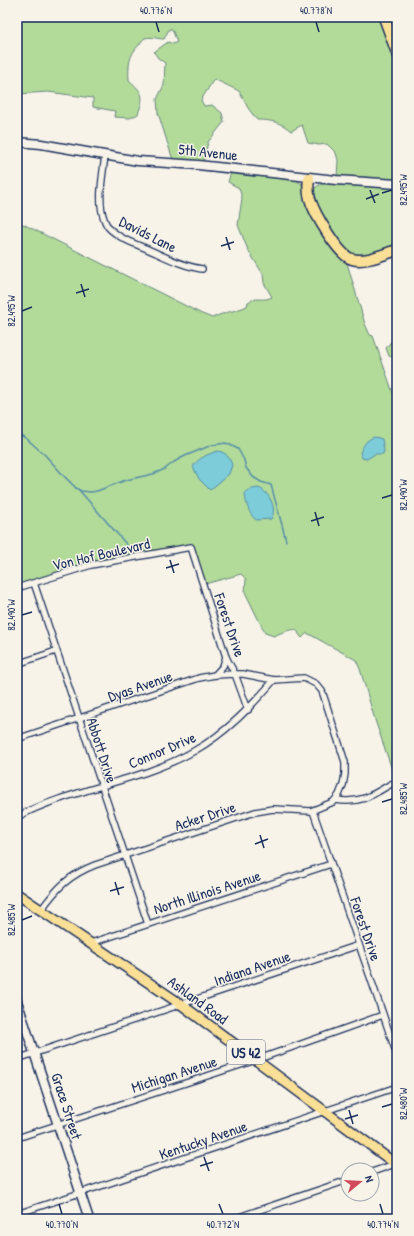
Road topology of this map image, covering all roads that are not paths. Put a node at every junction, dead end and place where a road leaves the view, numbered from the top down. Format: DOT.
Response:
graph roads {
  1 [pos="384,17"];
  2 [pos="388,17"];
  3 [pos="397,42"];
  4 [pos="397,54"];
  5 [pos="17,142"];
  6 [pos="105,156"];
  7 [pos="309,178"];
  8 [pos="397,184"];
  9 [pos="397,250"];
  10 [pos="202,269"];
  11 [pos="191,547"];
  12 [pos="34,583"];
  13 [pos="17,588"];
  14 [pos="56,651"];
  15 [pos="226,657"];
  16 [pos="17,664"];
  17 [pos="235,674"];
  18 [pos="215,675"];
  19 [pos="274,680"];
  20 [pos="248,710"];
  21 [pos="79,718"];
  22 [pos="17,740"];
  23 [pos="391,784"];
  24 [pos="101,786"];
  25 [pos="336,800"];
  26 [pos="313,810"];
  27 [pos="17,817"];
  28 [pos="124,855"];
  29 [pos="331,864"];
  30 [pos="17,894"];
  31 [pos="42,910"];
  32 [pos="148,924"];
  33 [pos="91,943"];
  34 [pos="359,945"];
  35 [pos="17,1001"];
  36 [pos="182,1005"];
  37 [pos="383,1015"];
  38 [pos="34,1053"];
  39 [pos="397,1055"];
  40 [pos="17,1059"];
  41 [pos="256,1060"];
  42 [pos="397,1087"];
  43 [pos="326,1112"];
  44 [pos="58,1125"];
  45 [pos="17,1138"];
  46 [pos="396,1165"];
  47 [pos="380,1170"];
  48 [pos="340,1183"];
  49 [pos="81,1193"];
  50 [pos="17,1214"];
  51 [pos="89,1219"];
  52 [pos="233,1219"];
  1 -- 4 [label="highway"];
  2 -- 3 [label="highway"];
  5 -- 6 [label="street, 5th Avenue"];
  6 -- 7 [label="street, 5th Avenue"];
  6 -- 10 [label="street, Davids Lane"];
  7 -- 8 [label="street, 5th Avenue"];
  7 -- 9 [label="highway"];
  11 -- 12 [label="street, Von Hof Boulevard"];
  11 -- 15 [label="street, Forest Drive"];
  12 -- 13 [label="street, Von Hof Boulevard"];
  12 -- 14 [label="street, Abbott Drive"];
  14 -- 16 [label="street"];
  14 -- 21 [label="street, Abbott Drive"];
  15 -- 17 [label="street, Forest Drive"];
  15 -- 18 [label="street"];
  17 -- 18 [label="street, Dyas Avenue"];
  17 -- 19 [label="street, Forest Drive"];
  17 -- 20 [label="street"];
  18 -- 21 [label="street, Dyas Avenue"];
  19 -- 20 [label="street, Connor Drive"];
  19 -- 25 [label="street, Forest Drive"];
  20 -- 24 [label="street, Connor Drive"];
  21 -- 22 [label="street, Dyas Avenue"];
  21 -- 24 [label="street, Abbott Drive"];
  23 -- 25 [label="street, Acker Drive"];
  24 -- 27 [label="street, Connor Drive"];
  24 -- 28 [label="street, Abbott Drive"];
  25 -- 26 [label="street, Acker Drive"];
  26 -- 28 [label="street, Acker Drive"];
  26 -- 29 [label="street, Forest Drive"];
  28 -- 31 [label="street, Acker Drive"];
  28 -- 32 [label="street, Abbott Drive"];
  29 -- 32 [label="street, North Illinois Avenue"];
  29 -- 34 [label="street, Forest Drive"];
  30 -- 31 [label="main road, Ashland Road / US 42"];
  31 -- 33 [label="main road, Ashland Road / US 42"];
  32 -- 33 [label="street, North Illinois Avenue"];
  33 -- 36 [label="main road, Ashland Road / US 42"];
  34 -- 36 [label="street, Indiana Avenue"];
  34 -- 37 [label="street, Forest Drive"];
  35 -- 38 [label="street, Grace Street"];
  36 -- 38 [label="street, Indiana Avenue"];
  36 -- 41 [label="main road, Ashland Road / US 42"];
  37 -- 39 [label="street, Forest Drive"];
  37 -- 41 [label="street, Michigan Avenue"];
  38 -- 40 [label="street, Indiana Avenue"];
  38 -- 44 [label="street, Grace Street"];
  41 -- 43 [label="main road, Ashland Road / US 42"];
  41 -- 44 [label="street, Michigan Avenue"];
  42 -- 43 [label="street, Kentucky Avenue"];
  43 -- 46 [label="main road, Ashland Road / US 42"];
  43 -- 49 [label="street, Kentucky Avenue"];
  44 -- 45 [label="street, Michigan Avenue"];
  44 -- 49 [label="street, Grace Street"];
  46 -- 47 [label="street"];
  48 -- 52 [label="street"];
  49 -- 50 [label="street, Kentucky Avenue"];
  49 -- 51 [label="street, Grace Street"];
}
